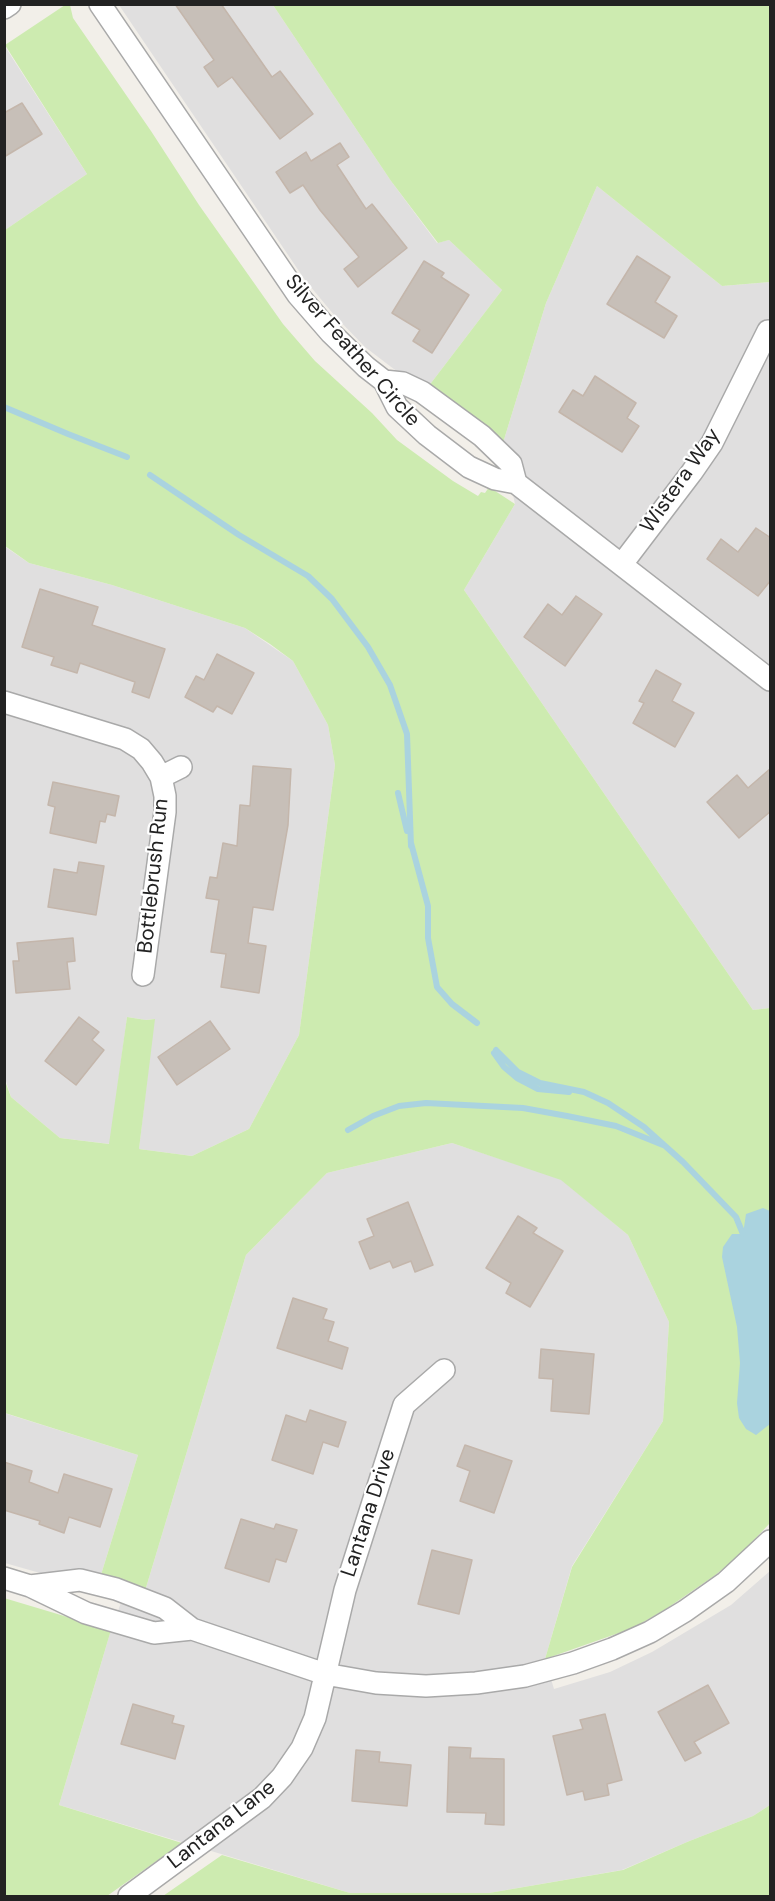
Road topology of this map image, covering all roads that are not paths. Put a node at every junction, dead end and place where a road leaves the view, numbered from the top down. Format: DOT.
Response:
graph roads {
  1 [pos="10,4"];
  2 [pos="99,4"];
  3 [pos="4,8"];
  4 [pos="768,331"];
  5 [pos="384,381"];
  6 [pos="516,483"];
  7 [pos="622,564"];
  8 [pos="771,680"];
  9 [pos="4,702"];
  10 [pos="181,767"];
  11 [pos="161,777"];
  12 [pos="143,975"];
  13 [pos="444,1370"];
  14 [pos="771,1540"];
  15 [pos="4,1578"];
  16 [pos="30,1586"];
  17 [pos="192,1629"];
  18 [pos="325,1674"];
  19 [pos="129,1896"];
  1 -- 3 [label="street"];
  2 -- 5 [label="street, Silver Feather Circle"];
  4 -- 7 [label="street, Wistera Way"];
  5 -- 6 [label="street, Silver Feather Circle"];
  5 -- 6 [label="street"];
  6 -- 7 [label="street, Silver Feather Circle"];
  7 -- 8 [label="street, Silver Feather Circle"];
  9 -- 11 [label="street, Bottlebrush Run"];
  10 -- 11 [label="street"];
  11 -- 12 [label="street, Bottlebrush Run"];
  13 -- 18 [label="street, Lantana Drive"];
  14 -- 18 [label="street"];
  15 -- 16 [label="street"];
  16 -- 17 [label="street"];
  16 -- 17 [label="street"];
  17 -- 18 [label="street"];
  18 -- 19 [label="street, Lantana Lane"];
}
